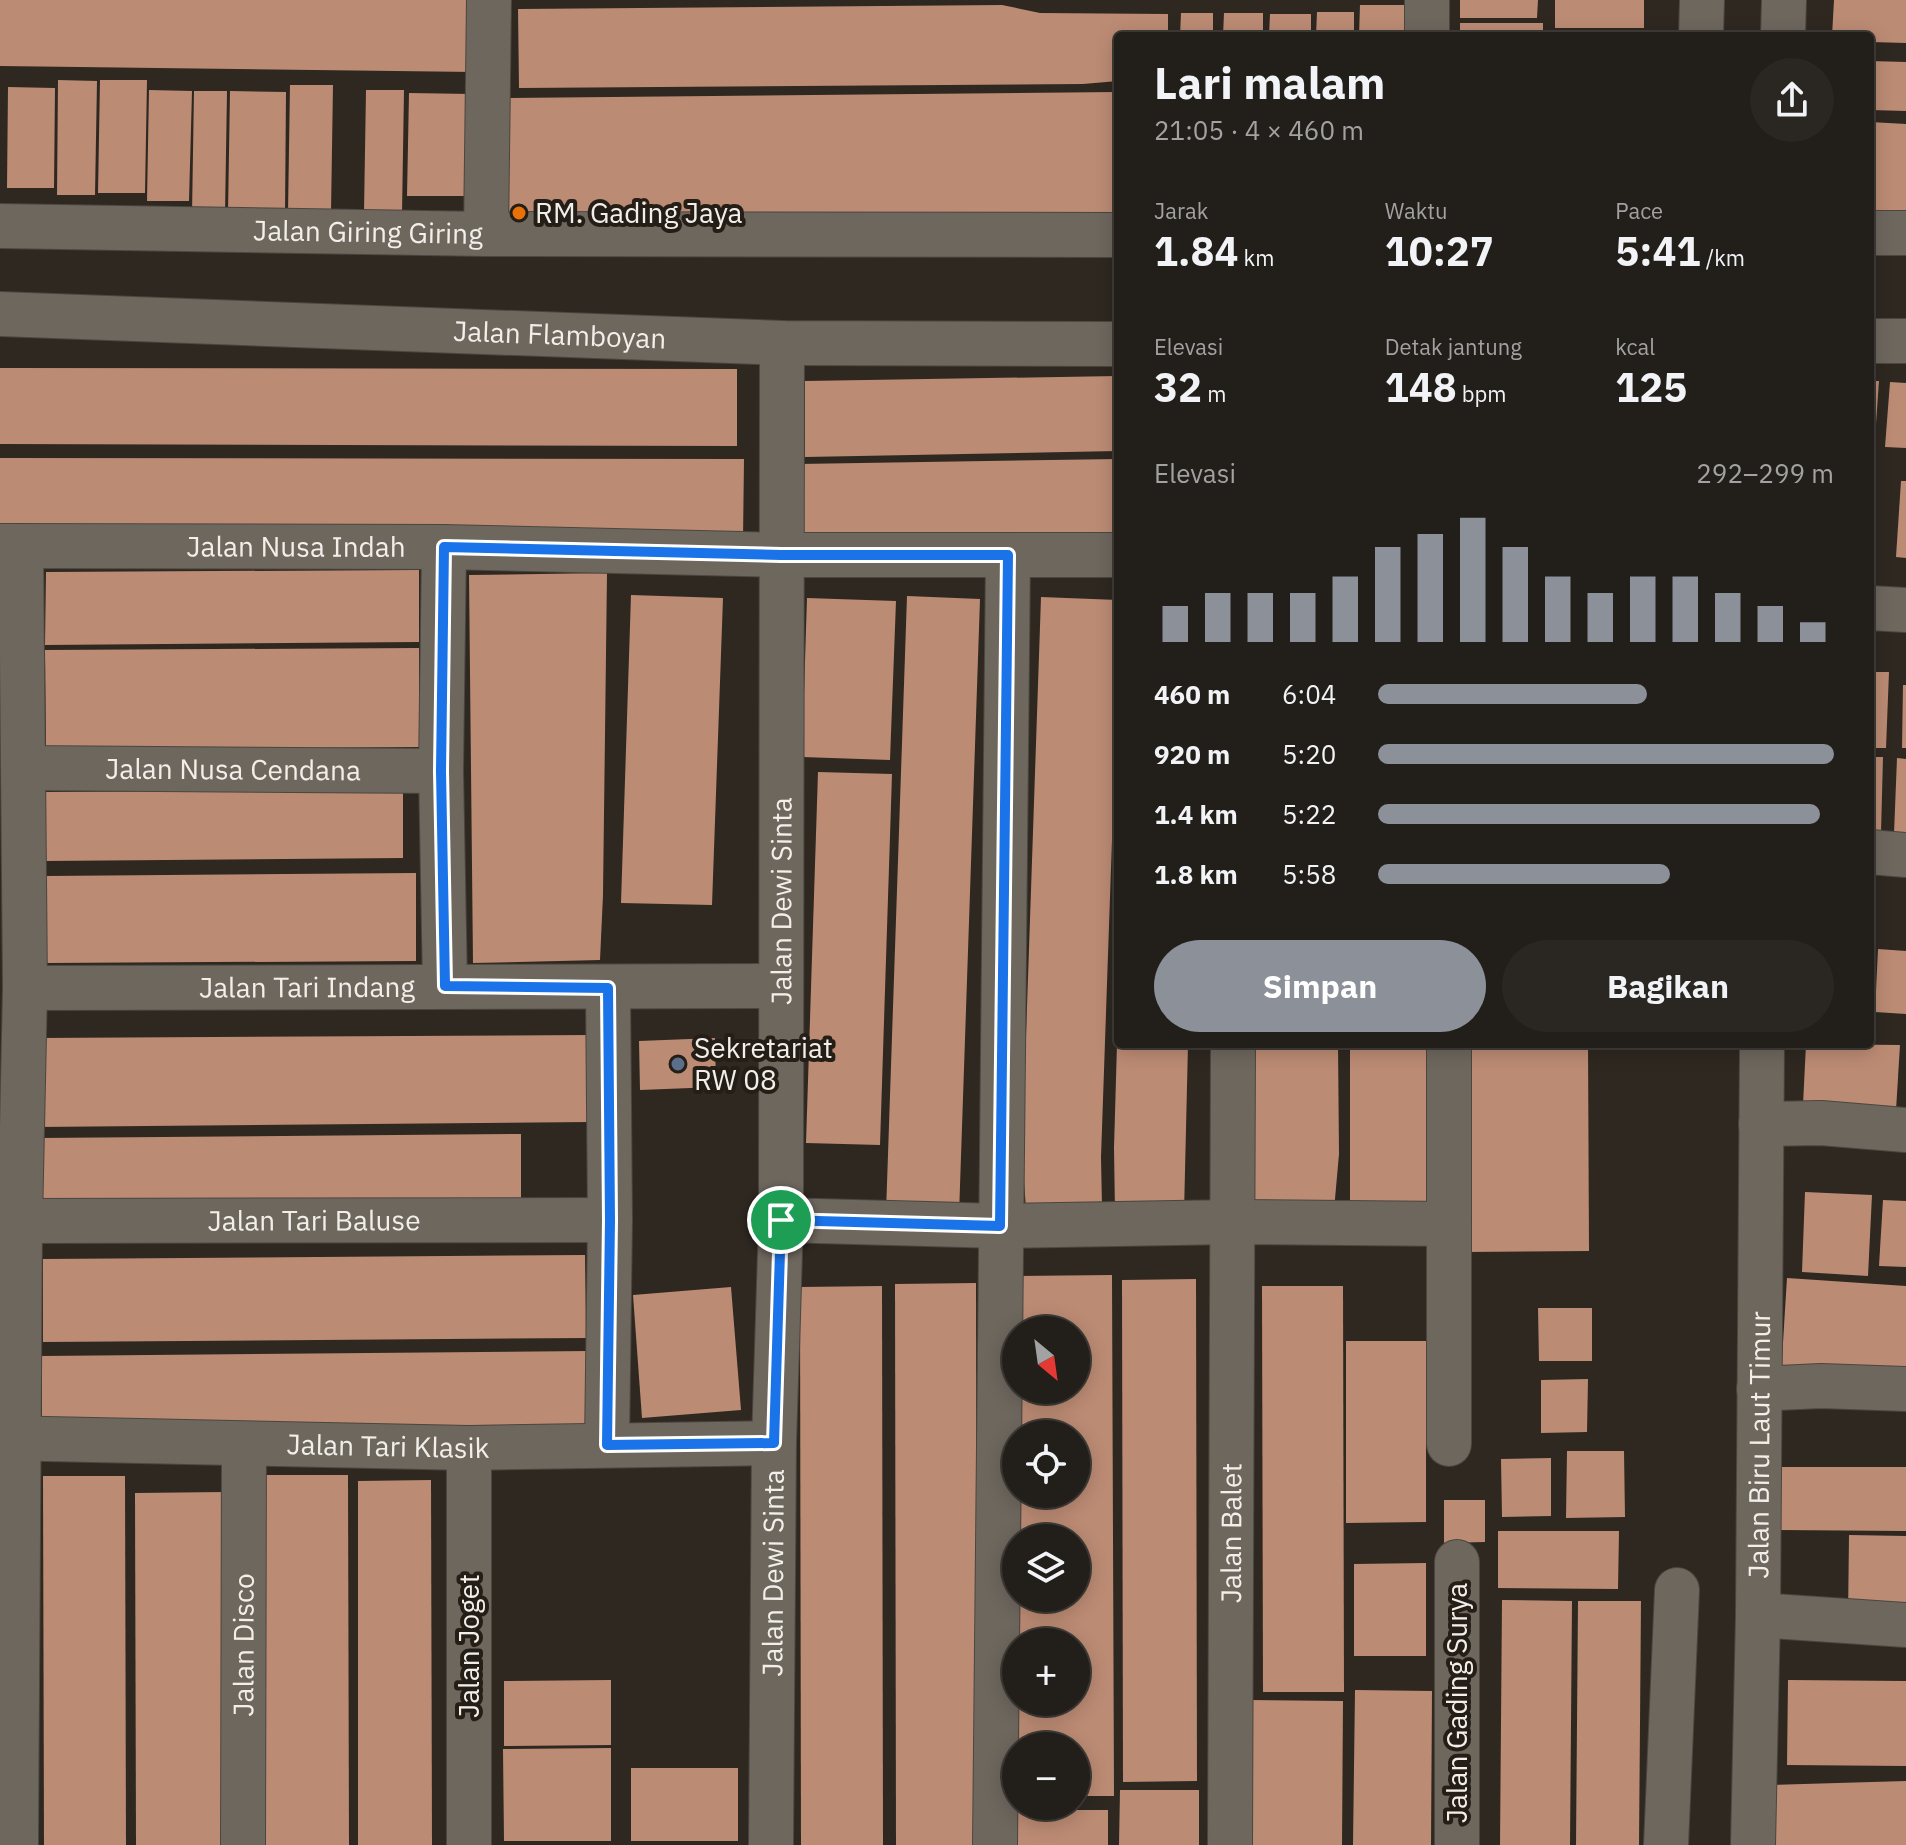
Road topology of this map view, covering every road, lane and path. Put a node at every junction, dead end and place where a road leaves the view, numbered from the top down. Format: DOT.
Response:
graph roads {
  1 [pos="489,0"];
  2 [pos="1427,0"];
  3 [pos="1702,0"];
  4 [pos="1784,0"];
  5 [pos="1427,32"];
  6 [pos="1701,32"];
  7 [pos="1783,32"];
  8 [pos="0,226"];
  9 [pos="1874,233"];
  10 [pos="1906,233"];
  11 [pos="486,234"];
  12 [pos="1114,235"];
  13 [pos="0,314"];
  14 [pos="1874,341"];
  15 [pos="1906,341"];
  16 [pos="782,343"];
  17 [pos="1114,344"];
  18 [pos="11,546"];
  19 [pos="444,547"];
  20 [pos="781,555"];
  21 [pos="1008,555"];
  22 [pos="1114,555"];
  23 [pos="1874,608"];
  24 [pos="1906,610"];
  25 [pos="25,768"];
  26 [pos="441,771"];
  27 [pos="1874,852"];
  28 [pos="1906,855"];
  29 [pos="445,986"];
  30 [pos="780,986"];
  31 [pos="25,988"];
  32 [pos="608,988"];
  33 [pos="1233,1048"];
  34 [pos="1449,1048"];
  35 [pos="1762,1048"];
  36 [pos="1761,1124"];
  37 [pos="1906,1130"];
  38 [pos="610,1220"];
  39 [pos="781,1220"];
  40 [pos="20,1221"];
  41 [pos="1233,1222"];
  42 [pos="1449,1224"];
  43 [pos="1000,1226"];
  44 [pos="1759,1389"];
  45 [pos="1906,1389"];
  46 [pos="10,1438"];
  47 [pos="774,1443"];
  48 [pos="1449,1444"];
  49 [pos="244,1445"];
  50 [pos="607,1445"];
  51 [pos="469,1448"];
  52 [pos="1457,1562"];
  53 [pos="1677,1590"];
  54 [pos="1758,1615"];
  55 [pos="1906,1625"];
  56 [pos="16,1845"];
  57 [pos="243,1845"];
  58 [pos="469,1845"];
  59 [pos="771,1845"];
  60 [pos="995,1845"];
  61 [pos="1230,1845"];
  62 [pos="1457,1845"];
  63 [pos="1666,1845"];
  64 [pos="1753,1845"];
  1 -- 11 [label="street"];
  2 -- 5 [label="street"];
  3 -- 6 [label="street"];
  4 -- 7 [label="street"];
  8 -- 11 [label="street, Jalan Giring Giring"];
  9 -- 10 [label="street"];
  11 -- 12 [label="street, Jalan Giring Giring"];
  13 -- 16 [label="street, Jalan Flamboyan"];
  14 -- 15 [label="street"];
  16 -- 17 [label="street, Jalan Flamboyan"];
  16 -- 20 [label="street, Jalan Dewi Sinta"];
  18 -- 19 [label="street, Jalan Nusa Indah"];
  18 -- 25 [label="street"];
  19 -- 20 [label="street, Jalan Nusa Indah"];
  19 -- 26 [label="street"];
  20 -- 21 [label="street, Jalan Nusa Indah"];
  20 -- 30 [label="street, Jalan Dewi Sinta"];
  21 -- 22 [label="street, Jalan Nusa Indah"];
  21 -- 43 [label="street"];
  23 -- 24 [label="street"];
  25 -- 26 [label="street, Jalan Nusa Cendana"];
  25 -- 31 [label="street"];
  26 -- 29 [label="street"];
  27 -- 28 [label="street"];
  29 -- 31 [label="street, Jalan Tari Indang"];
  29 -- 32 [label="street, Jalan Tari Indang"];
  30 -- 32 [label="street, Jalan Tari Indang"];
  30 -- 39 [label="street, Jalan Dewi Sinta"];
  31 -- 40 [label="street"];
  32 -- 38 [label="street"];
  33 -- 41 [label="street, Jalan Balet"];
  34 -- 42 [label="street"];
  35 -- 36 [label="street, Jalan Biru Laut Timur"];
  36 -- 37 [label="street"];
  36 -- 44 [label="street, Jalan Biru Laut Timur"];
  38 -- 40 [label="street, Jalan Tari Baluse"];
  38 -- 50 [label="street"];
  39 -- 43 [label="street"];
  39 -- 47 [label="street, Jalan Dewi Sinta"];
  40 -- 46 [label="street"];
  41 -- 42 [label="street"];
  41 -- 43 [label="street"];
  41 -- 61 [label="street, Jalan Balet"];
  42 -- 48 [label="street"];
  43 -- 60 [label="street"];
  44 -- 45 [label="street"];
  44 -- 54 [label="street, Jalan Biru Laut Timur"];
  46 -- 49 [label="street, Jalan Tari Klasik"];
  46 -- 56 [label="street"];
  47 -- 50 [label="street, Jalan Tari Klasik"];
  47 -- 59 [label="street, Jalan Dewi Sinta"];
  49 -- 51 [label="street, Jalan Tari Klasik"];
  49 -- 57 [label="street, Jalan Disco"];
  50 -- 51 [label="street, Jalan Tari Klasik"];
  51 -- 58 [label="street, Jalan Joget"];
  52 -- 62 [label="street, Jalan Gading Surya"];
  53 -- 63 [label="street"];
  54 -- 55 [label="street"];
  54 -- 64 [label="street, Jalan Biru Laut Timur"];
}
